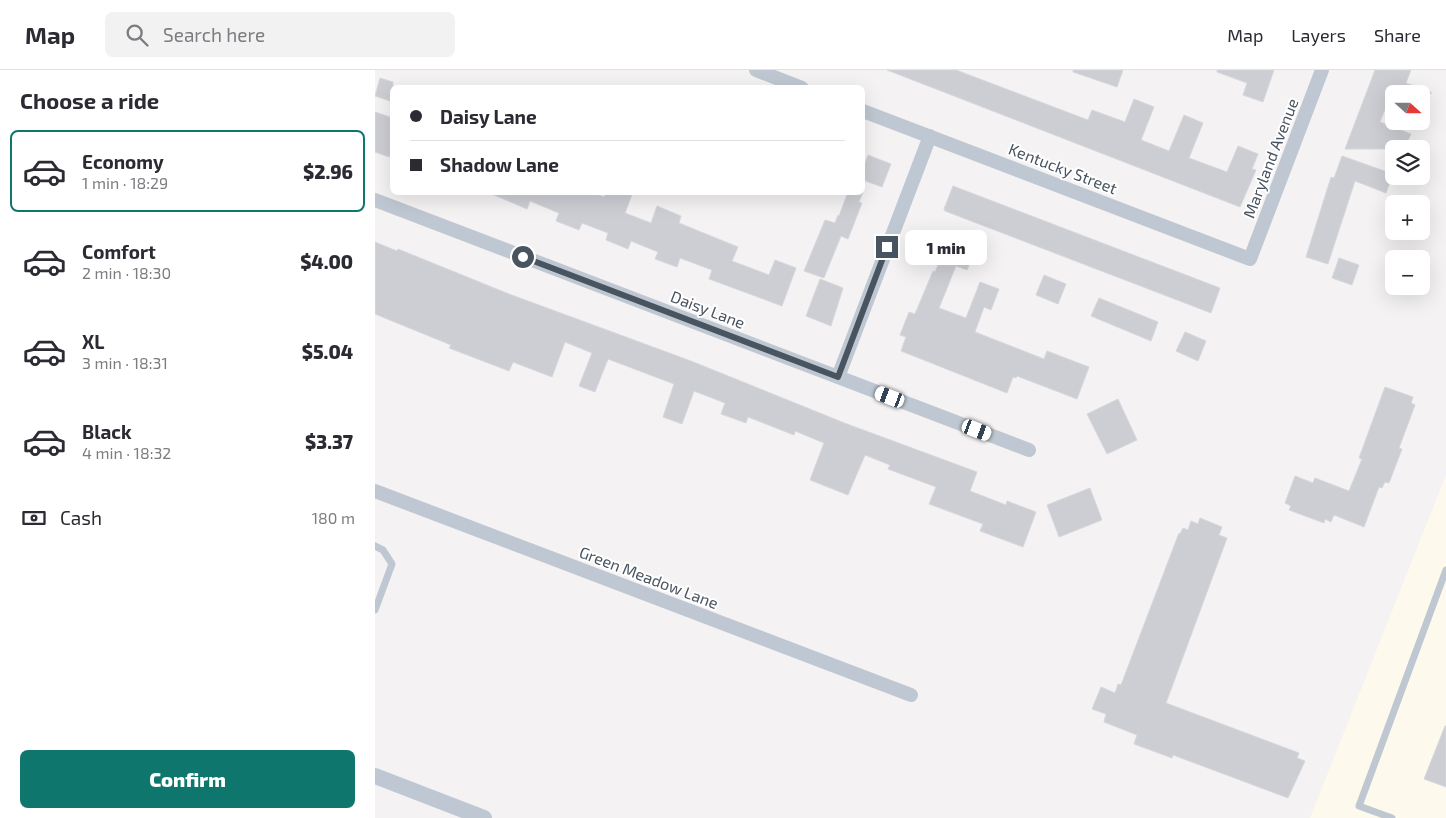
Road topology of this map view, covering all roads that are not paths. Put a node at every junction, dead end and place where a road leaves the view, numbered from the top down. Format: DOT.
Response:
graph roads {
  1 [pos="756,70"];
  2 [pos="1322,70"];
  3 [pos="794,85"];
  4 [pos="865,111"];
  5 [pos="930,136"];
  6 [pos="375,200"];
  7 [pos="1251,259"];
  8 [pos="838,377"];
  9 [pos="1029,450"];
  10 [pos="375,490"];
  11 [pos="375,546"];
  12 [pos="1446,570"];
  13 [pos="375,610"];
  14 [pos="911,695"];
  15 [pos="375,776"];
  16 [pos="484,818"];
  17 [pos="1392,818"];
  1 -- 3 [label="street"];
  2 -- 7 [label="street, Maryland Avenue"];
  4 -- 5 [label="street, Kentucky Street"];
  5 -- 7 [label="street, Kentucky Street"];
  5 -- 8 [label="street"];
  6 -- 8 [label="street, Daisy Lane"];
  8 -- 9 [label="street, Daisy Lane"];
  10 -- 14 [label="street, Green Meadow Lane"];
  11 -- 13 [label="lane"];
  12 -- 17 [label="lane"];
  15 -- 16 [label="street"];
}
